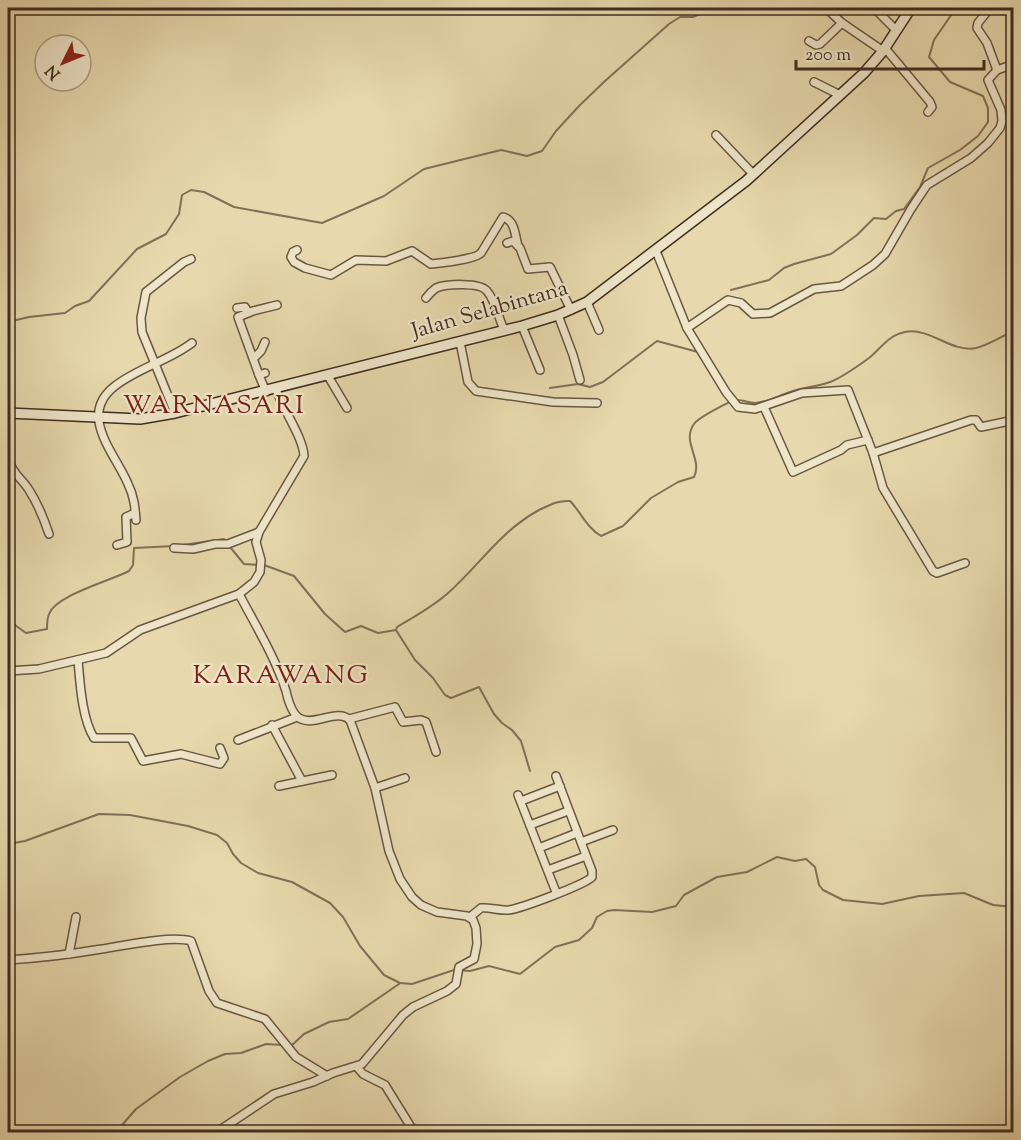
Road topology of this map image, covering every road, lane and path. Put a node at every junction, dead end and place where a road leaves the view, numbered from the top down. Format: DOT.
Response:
graph roads {
  1 [pos="826,8"];
  2 [pos="874,8"];
  3 [pos="911,8"];
  4 [pos="990,8"];
  5 [pos="1014,11"];
  6 [pos="842,23"];
  7 [pos="896,30"];
  8 [pos="809,41"];
  9 [pos="884,49"];
  10 [pos="1014,63"];
  11 [pos="997,70"];
  12 [pos="814,82"];
  13 [pos="840,95"];
  14 [pos="928,112"];
  15 [pos="716,135"];
  16 [pos="753,174"];
  17 [pos="507,243"];
  18 [pos="518,246"];
  19 [pos="297,250"];
  20 [pos="656,251"];
  21 [pos="191,259"];
  22 [pos="426,298"];
  23 [pos="587,302"];
  24 [pos="277,305"];
  25 [pos="237,308"];
  26 [pos="571,310"];
  27 [pos="248,312"];
  28 [pos="558,315"];
  29 [pos="522,326"];
  30 [pos="687,328"];
  31 [pos="504,330"];
  32 [pos="598,330"];
  33 [pos="265,342"];
  34 [pos="460,342"];
  35 [pos="192,343"];
  36 [pos="254,358"];
  37 [pos="156,364"];
  38 [pos="540,370"];
  39 [pos="328,376"];
  40 [pos="580,380"];
  41 [pos="276,389"];
  42 [pos="266,392"];
  43 [pos="597,403"];
  44 [pos="764,407"];
  45 [pos="347,408"];
  46 [pos="8,413"];
  47 [pos="175,413"];
  48 [pos="98,417"];
  49 [pos="1014,420"];
  50 [pos="868,440"];
  51 [pos="873,453"];
  52 [pos="18,460"];
  53 [pos="9,463"];
  54 [pos="259,532"];
  55 [pos="49,534"];
  56 [pos="117,545"];
  57 [pos="174,548"];
  58 [pos="965,563"];
  59 [pos="239,594"];
  60 [pos="78,660"];
  61 [pos="8,671"];
  62 [pos="297,717"];
  63 [pos="349,718"];
  64 [pos="272,725"];
  65 [pos="238,740"];
  66 [pos="220,748"];
  67 [pos="436,752"];
  68 [pos="332,775"];
  69 [pos="556,776"];
  70 [pos="405,778"];
  71 [pos="302,781"];
  72 [pos="279,786"];
  73 [pos="560,786"];
  74 [pos="375,788"];
  75 [pos="568,811"];
  76 [pos="530,825"];
  77 [pos="613,830"];
  78 [pos="578,833"];
  79 [pos="581,842"];
  80 [pos="539,848"];
  81 [pos="586,856"];
  82 [pos="548,870"];
  83 [pos="556,892"];
  84 [pos="76,917"];
  85 [pos="470,917"];
  86 [pos="69,954"];
  87 [pos="8,960"];
  88 [pos="357,1067"];
  89 [pos="327,1076"];
  90 [pos="217,1132"];
  91 [pos="414,1132"];
  1 -- 6 [label="street"];
  2 -- 7 [label="street"];
  3 -- 7 [label="street, Jalan Selabintana"];
  4 -- 5 [label="street"];
  4 -- 11 [label="street"];
  6 -- 8 [label="street"];
  6 -- 9 [label="street"];
  7 -- 9 [label="street, Jalan Selabintana"];
  9 -- 13 [label="street, Jalan Selabintana"];
  9 -- 14 [label="street"];
  10 -- 11 [label="street"];
  11 -- 30 [label="street"];
  12 -- 13 [label="street"];
  13 -- 16 [label="street, Jalan Selabintana"];
  15 -- 16 [label="street"];
  16 -- 20 [label="street, Jalan Selabintana"];
  17 -- 18 [label="street"];
  18 -- 19 [label="street"];
  18 -- 26 [label="street"];
  20 -- 23 [label="street, Jalan Selabintana"];
  20 -- 30 [label="street"];
  21 -- 37 [label="street"];
  22 -- 31 [label="street"];
  23 -- 26 [label="street, Jalan Selabintana"];
  23 -- 32 [label="street"];
  24 -- 27 [label="street"];
  25 -- 27 [label="street"];
  26 -- 28 [label="street, Jalan Selabintana"];
  27 -- 36 [label="street"];
  28 -- 29 [label="street, Jalan Selabintana"];
  28 -- 40 [label="street"];
  29 -- 31 [label="street, Jalan Selabintana"];
  29 -- 38 [label="street"];
  30 -- 44 [label="street"];
  31 -- 34 [label="street, Jalan Selabintana"];
  33 -- 36 [label="street"];
  34 -- 39 [label="street, Jalan Selabintana"];
  34 -- 43 [label="street"];
  35 -- 37 [label="street"];
  36 -- 42 [label="street"];
  37 -- 47 [label="street"];
  37 -- 48 [label="street"];
  39 -- 41 [label="street, Jalan Selabintana"];
  39 -- 45 [label="street"];
  41 -- 42 [label="street, Jalan Selabintana"];
  41 -- 54 [label="street"];
  42 -- 47 [label="street, Jalan Selabintana"];
  44 -- 50 [label="street"];
  44 -- 50 [label="street"];
  46 -- 48 [label="street, Jalan Selabintana"];
  47 -- 48 [label="street, Jalan Selabintana"];
  48 -- 56 [label="street"];
  49 -- 51 [label="street"];
  50 -- 51 [label="street"];
  51 -- 58 [label="street"];
  52 -- 53 [label="street"];
  53 -- 55 [label="street"];
  54 -- 57 [label="street"];
  54 -- 59 [label="street"];
  59 -- 60 [label="street"];
  59 -- 62 [label="street"];
  60 -- 61 [label="street"];
  60 -- 66 [label="street"];
  62 -- 63 [label="street"];
  62 -- 64 [label="street"];
  63 -- 67 [label="street"];
  63 -- 74 [label="street"];
  64 -- 65 [label="street"];
  64 -- 71 [label="street"];
  68 -- 71 [label="street"];
  69 -- 73 [label="street"];
  70 -- 74 [label="street"];
  71 -- 72 [label="street"];
  73 -- 75 [label="street"];
  73 -- 76 [label="street"];
  74 -- 85 [label="street"];
  75 -- 76 [label="street"];
  75 -- 78 [label="street"];
  76 -- 80 [label="street"];
  77 -- 79 [label="street"];
  78 -- 79 [label="street"];
  78 -- 80 [label="street"];
  79 -- 81 [label="street"];
  80 -- 82 [label="street"];
  81 -- 82 [label="street"];
  81 -- 83 [label="street"];
  82 -- 83 [label="street"];
  83 -- 85 [label="street"];
  84 -- 86 [label="street"];
  85 -- 88 [label="street"];
  86 -- 87 [label="street"];
  86 -- 89 [label="street"];
  88 -- 89 [label="street"];
  88 -- 91 [label="street"];
  89 -- 90 [label="street"];
}
